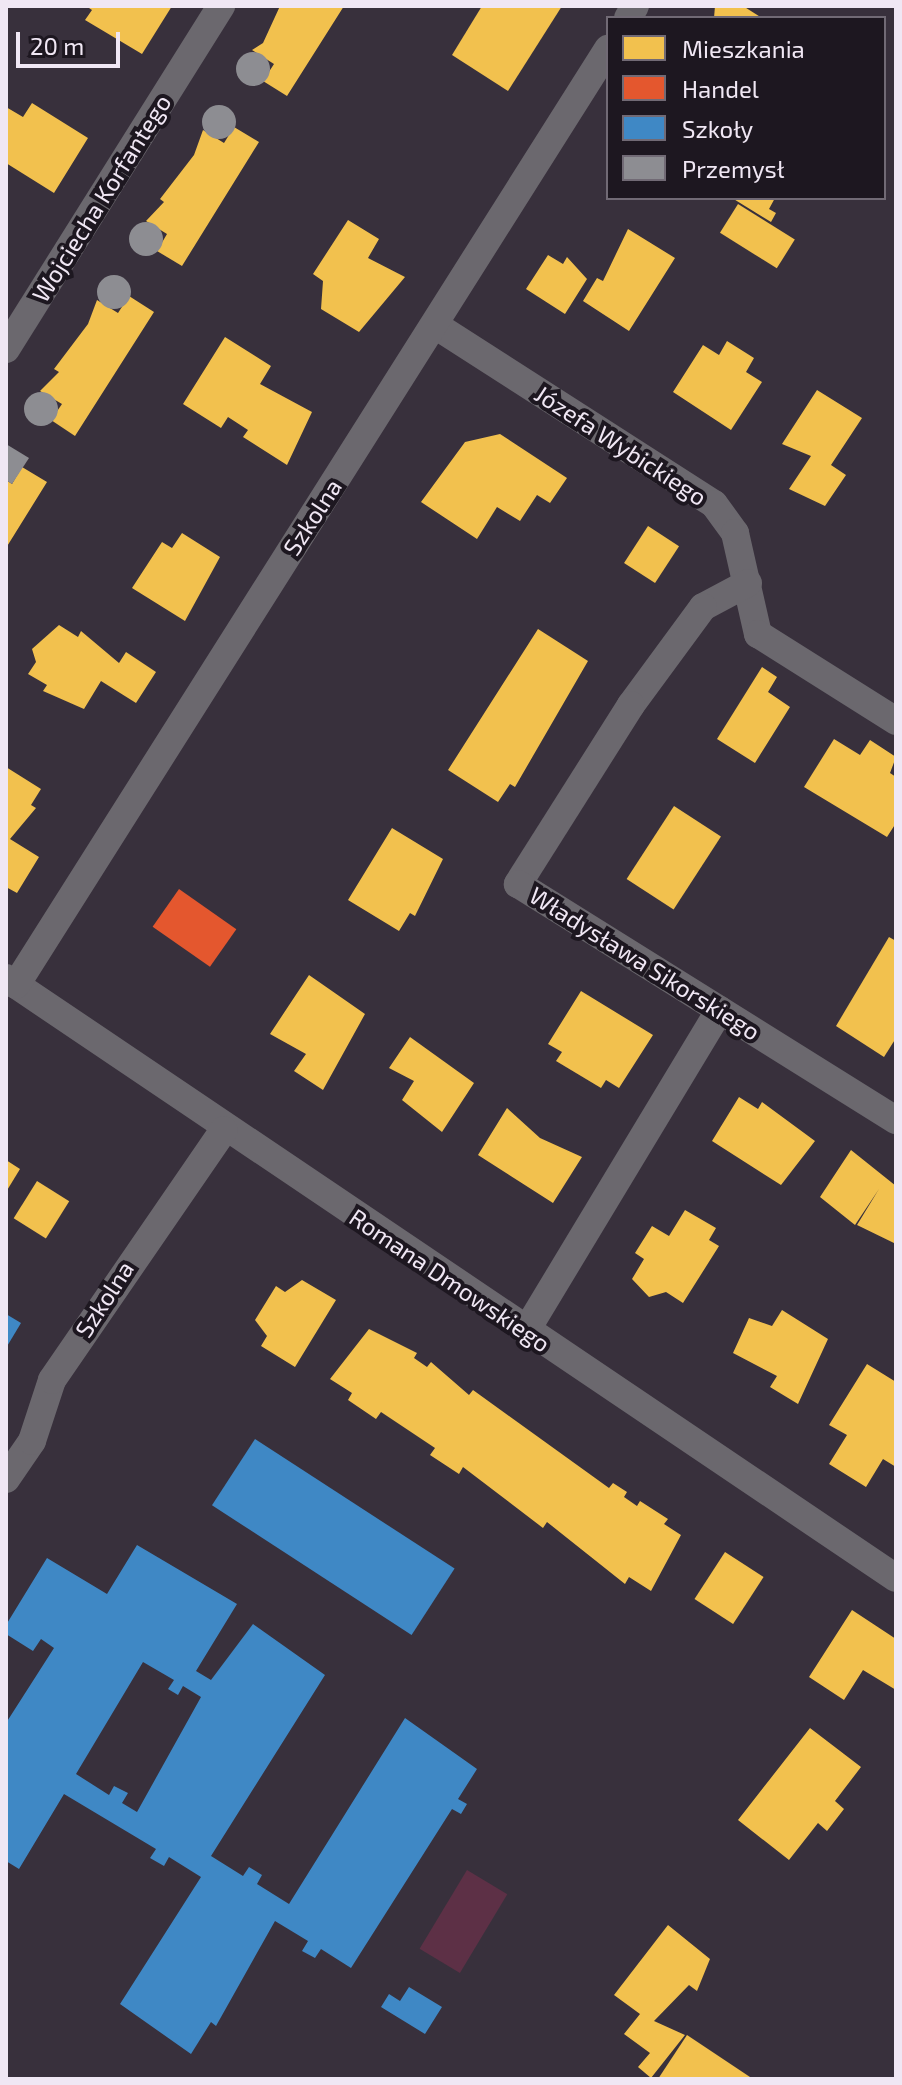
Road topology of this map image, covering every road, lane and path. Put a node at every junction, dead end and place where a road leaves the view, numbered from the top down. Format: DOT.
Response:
graph roads {
  1 [pos="221,6"];
  2 [pos="606,52"];
  3 [pos="435,325"];
  4 [pos="6,349"];
  5 [pos="748,583"];
  6 [pos="896,721"];
  7 [pos="11,982"];
  8 [pos="720,1010"];
  9 [pos="896,1120"];
  10 [pos="224,1130"];
  11 [pos="526,1331"];
  12 [pos="6,1479"];
  13 [pos="896,1578"];
  1 -- 4 [label="street, Wojciecha Korfantego"];
  2 -- 3 [label="street, Szkolna"];
  3 -- 5 [label="street, Józefa Wybickiego"];
  3 -- 7 [label="street, Szkolna"];
  5 -- 6 [label="street, Józefa Wybickiego"];
  5 -- 8 [label="street, Władysława Sikorskiego"];
  7 -- 10 [label="street, Romana Dmowskiego"];
  8 -- 9 [label="street, Władysława Sikorskiego"];
  8 -- 11 [label="street"];
  10 -- 11 [label="street, Romana Dmowskiego"];
  10 -- 12 [label="street, Szkolna"];
  11 -- 13 [label="street, Romana Dmowskiego"];
}
